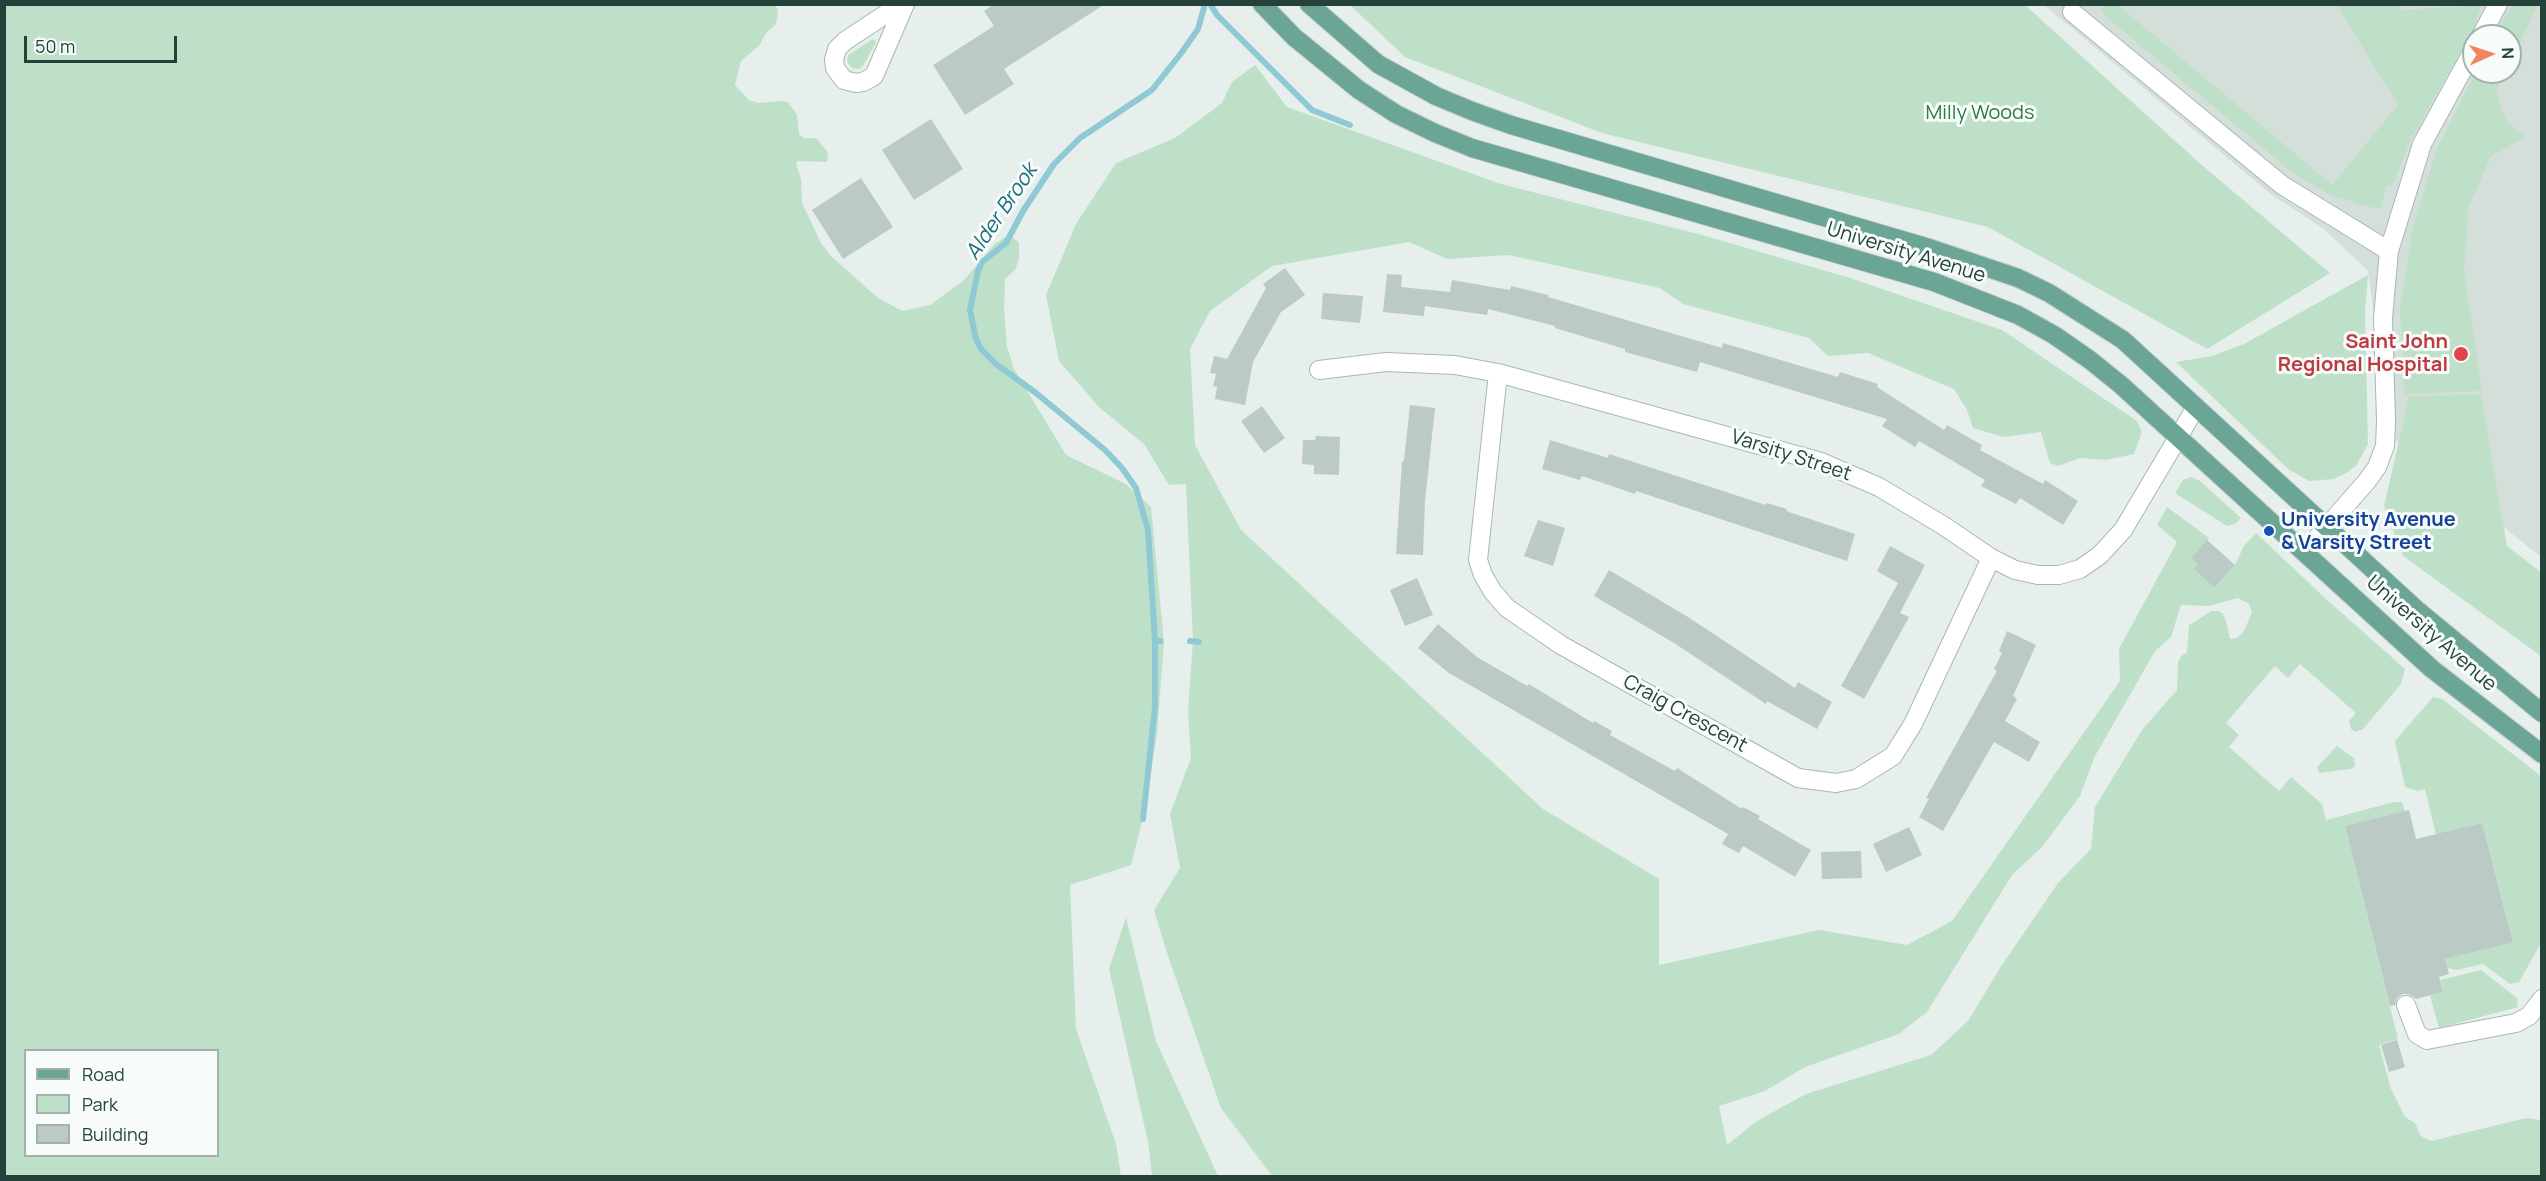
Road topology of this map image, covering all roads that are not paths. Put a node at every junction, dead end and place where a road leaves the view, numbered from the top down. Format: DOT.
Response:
graph roads {
  1 [pos="1262,4"];
  2 [pos="1309,4"];
  3 [pos="2498,4"];
  4 [pos="2072,12"];
  5 [pos="2487,24"];
  6 [pos="2462,71"];
  7 [pos="2389,251"];
  8 [pos="1319,370"];
  9 [pos="1498,373"];
  10 [pos="2196,407"];
  11 [pos="2178,437"];
  12 [pos="2326,527"];
  13 [pos="2304,552"];
  14 [pos="1991,558"];
  15 [pos="2541,712"];
  16 [pos="2541,754"];
  17 [pos="2541,999"];
  18 [pos="2406,1005"];
  1 -- 11 [label="main road, University Avenue"];
  2 -- 10 [label="main road, University Avenue"];
  3 -- 5 [label="street"];
  4 -- 7 [label="street"];
  6 -- 7 [label="street"];
  7 -- 12 [label="street"];
  8 -- 9 [label="street, Varsity Street"];
  9 -- 14 [label="street, Varsity Street"];
  9 -- 14 [label="street, Craig Crescent"];
  10 -- 11 [label="street, Varsity Street"];
  10 -- 12 [label="main road, University Avenue"];
  11 -- 13 [label="main road, University Avenue"];
  11 -- 14 [label="street, Varsity Street"];
  12 -- 13 [label="street"];
  12 -- 15 [label="main road, University Avenue"];
  13 -- 16 [label="main road, University Avenue"];
  17 -- 18 [label="street"];
}
